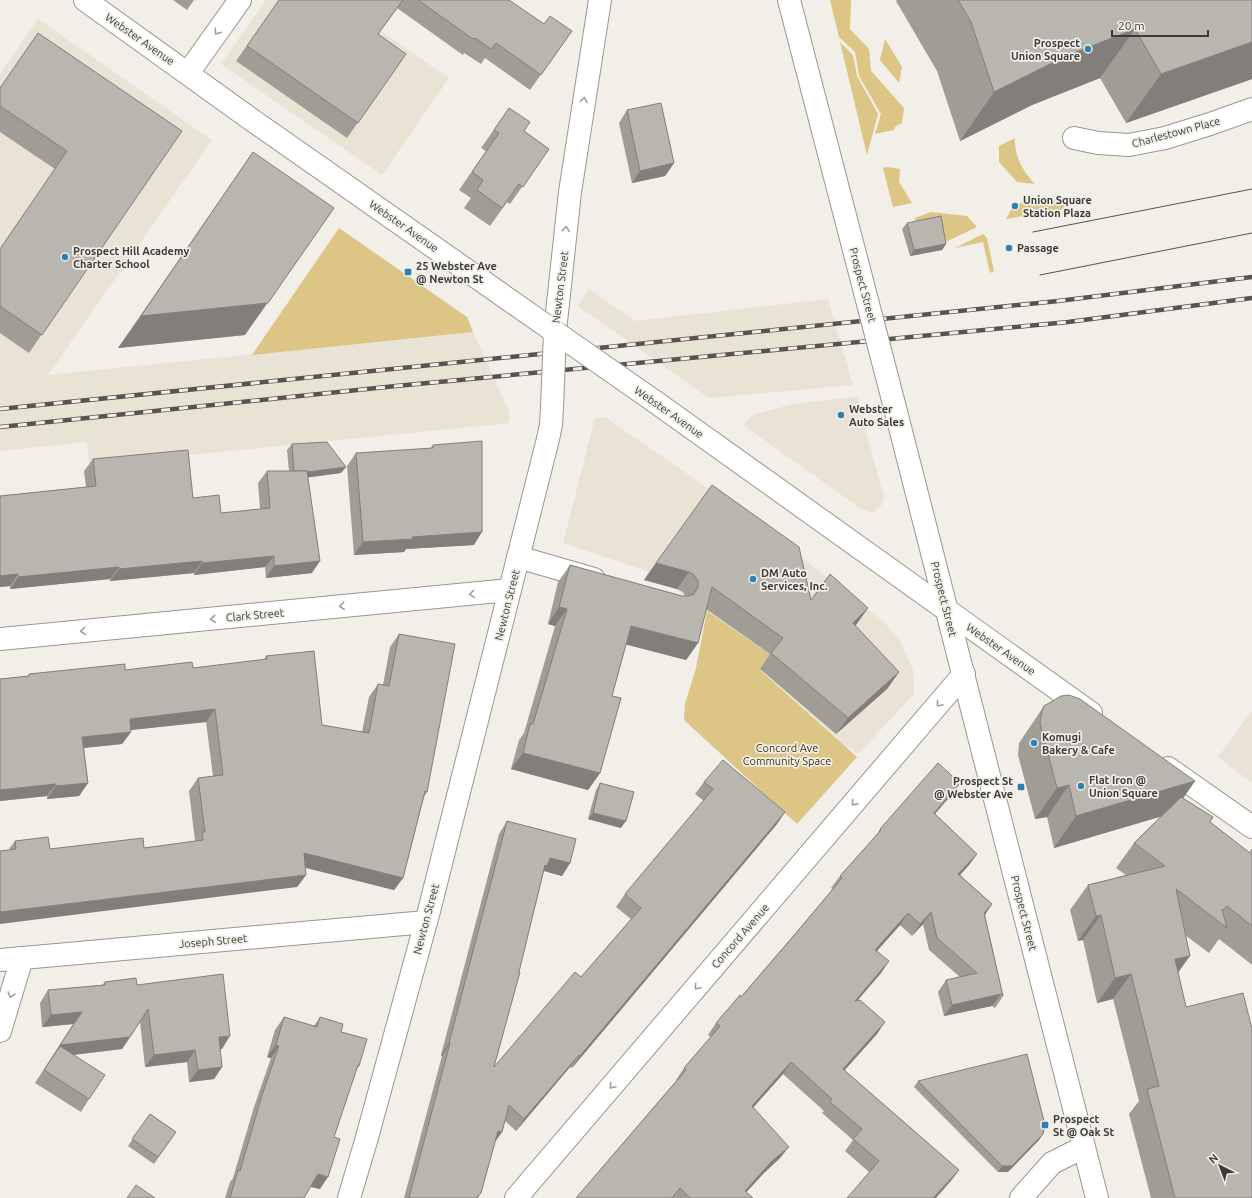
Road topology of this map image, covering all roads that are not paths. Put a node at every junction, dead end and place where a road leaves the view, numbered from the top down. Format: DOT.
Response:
graph roads {
  1 [pos="84,0"];
  2 [pos="240,0"];
  3 [pos="789,0"];
  4 [pos="593,4"];
  5 [pos="188,73"];
  6 [pos="1252,109"];
  7 [pos="1074,138"];
  8 [pos="555,331"];
  9 [pos="518,557"];
  10 [pos="612,584"];
  11 [pos="510,590"];
  12 [pos="947,611"];
  13 [pos="0,639"];
  14 [pos="964,674"];
  15 [pos="1109,726"];
  16 [pos="1152,756"];
  17 [pos="1252,828"];
  18 [pos="426,922"];
  19 [pos="22,958"];
  20 [pos="0,960"];
  21 [pos="0,1031"];
  22 [pos="1084,1147"];
  23 [pos="349,1198"];
  24 [pos="516,1198"];
  25 [pos="1021,1198"];
  26 [pos="1097,1198"];
  1 -- 5 [label="main road, Webster Avenue"];
  2 -- 5 [label="main road, one-way"];
  3 -- 12 [label="main road, Prospect Street, bridge"];
  8 -- 4 [label="main road, Newton Street, one-way"];
  5 -- 8 [label="main road, Webster Avenue, bridge"];
  6 -- 7 [label="main road, Charlestown Place"];
  8 -- 9 [label="main road, Newton Street, bridge"];
  8 -- 12 [label="main road, Webster Avenue, bridge"];
  9 -- 10 [label="main road"];
  9 -- 11 [label="main road, Newton Street"];
  11 -- 13 [label="main road, Clark Street, one-way"];
  11 -- 18 [label="main road, Newton Street"];
  12 -- 14 [label="main road, Prospect Street"];
  12 -- 15 [label="main road, Webster Avenue"];
  14 -- 22 [label="main road, Prospect Street"];
  14 -- 24 [label="main road, Concord Avenue, one-way"];
  16 -- 17 [label="main road"];
  18 -- 19 [label="main road, Joseph Street"];
  18 -- 23 [label="main road, Newton Street"];
  19 -- 20 [label="main road, Joseph Street"];
  19 -- 21 [label="main road, one-way"];
  22 -- 25 [label="main road"];
  22 -- 26 [label="main road, Prospect Street"];
}
